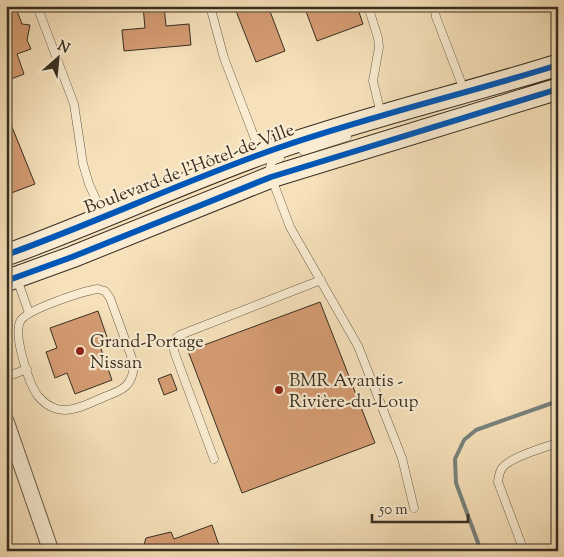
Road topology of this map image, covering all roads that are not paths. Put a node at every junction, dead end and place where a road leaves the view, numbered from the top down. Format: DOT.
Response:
graph roads {
  1 [pos="37,6"];
  2 [pos="210,6"];
  3 [pos="368,6"];
  4 [pos="437,6"];
  5 [pos="558,65"];
  6 [pos="558,89"];
  7 [pos="465,92"];
  8 [pos="415,106"];
  9 [pos="382,116"];
  10 [pos="364,130"];
  11 [pos="356,133"];
  12 [pos="261,154"];
  13 [pos="271,177"];
  14 [pos="104,216"];
  15 [pos="6,255"];
  16 [pos="12,279"];
  17 [pos="321,280"];
  18 [pos="29,313"];
  19 [pos="28,369"];
  20 [pos="6,377"];
  21 [pos="8,430"];
  22 [pos="558,443"];
  23 [pos="214,459"];
  24 [pos="414,508"];
  25 [pos="51,551"];
  26 [pos="524,551"];
  1 -- 14 [label="lane"];
  2 -- 12 [label="lane"];
  3 -- 9 [label="lane"];
  4 -- 7 [label="lane"];
  5 -- 7 [label="main road, Boulevard de l'Hôtel-de-Ville"];
  6 -- 13 [label="main road"];
  7 -- 8 [label="main road, Boulevard de l'Hôtel-de-Ville"];
  8 -- 9 [label="main road, Boulevard de l'Hôtel-de-Ville"];
  8 -- 10 [label="lane"];
  9 -- 12 [label="main road, Boulevard de l'Hôtel-de-Ville"];
  11 -- 13 [label="lane"];
  12 -- 14 [label="main road, Boulevard de l'Hôtel-de-Ville"];
  13 -- 16 [label="main road"];
  13 -- 17 [label="lane"];
  14 -- 15 [label="main road, Boulevard de l'Hôtel-de-Ville"];
  16 -- 18 [label="lane"];
  17 -- 23 [label="lane"];
  17 -- 24 [label="lane"];
  18 -- 19 [label="lane"];
  18 -- 19 [label="lane"];
  19 -- 20 [label="lane"];
  21 -- 25 [label="street"];
  22 -- 26 [label="lane"];
}
